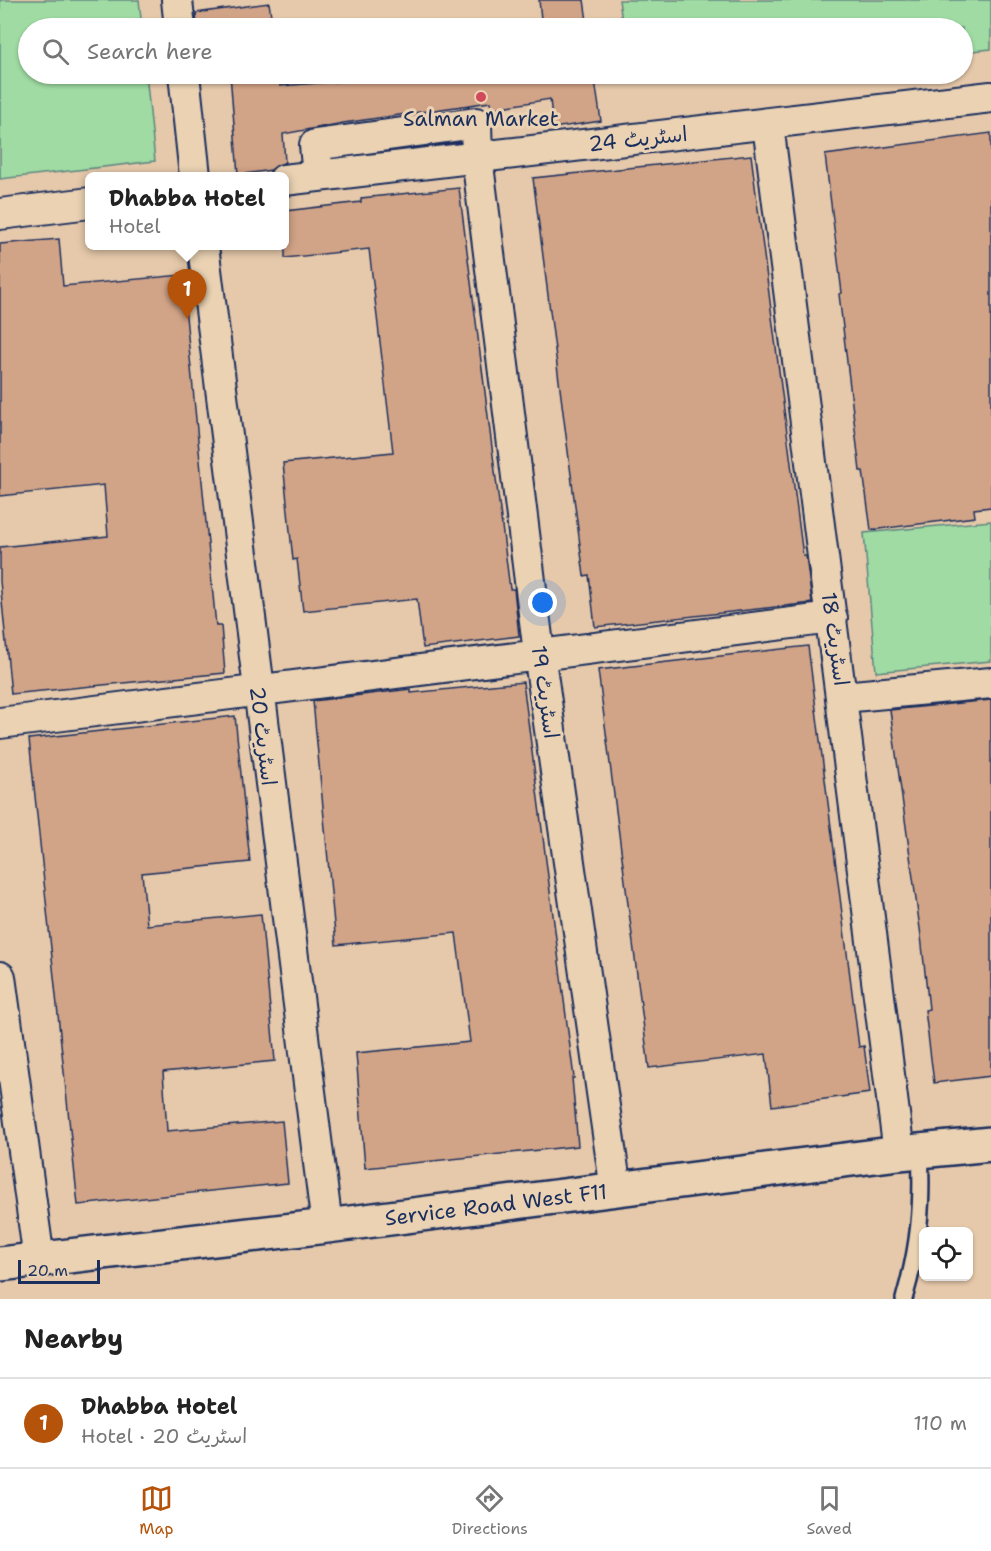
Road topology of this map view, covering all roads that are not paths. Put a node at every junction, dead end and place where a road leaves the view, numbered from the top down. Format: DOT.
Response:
graph roads {
  1 [pos="177,0"];
  2 [pos="179,18"];
  3 [pos="185,84"];
  4 [pos="991,97"];
  5 [pos="768,125"];
  6 [pos="477,157"];
  7 [pos="194,172"];
  8 [pos="289,180"];
  9 [pos="85,204"];
  10 [pos="0,214"];
  11 [pos="203,250"];
  12 [pos="832,618"];
  13 [pos="539,653"];
  14 [pos="991,683"];
  15 [pos="257,690"];
  16 [pos="843,697"];
  17 [pos="0,723"];
  18 [pos="0,977"];
  19 [pos="991,1144"];
  20 [pos="909,1152"];
  21 [pos="616,1190"];
  22 [pos="327,1227"];
  23 [pos="39,1260"];
  24 [pos="0,1264"];
  25 [pos="904,1299"];
  1 -- 2 [label="street"];
  3 -- 7 [label="street"];
  4 -- 5 [label="street, اسٹریٹ 24"];
  5 -- 6 [label="street, اسٹریٹ 24"];
  5 -- 12 [label="street, اسٹریٹ 18"];
  6 -- 8 [label="street, اسٹریٹ 24"];
  6 -- 13 [label="street, اسٹریٹ 19"];
  9 -- 10 [label="street"];
  11 -- 15 [label="street, اسٹریٹ 20"];
  12 -- 13 [label="street"];
  12 -- 16 [label="street, اسٹریٹ 18"];
  13 -- 15 [label="street"];
  13 -- 21 [label="street, اسٹریٹ 19"];
  14 -- 16 [label="street"];
  15 -- 17 [label="street"];
  15 -- 22 [label="street, اسٹریٹ 20"];
  16 -- 20 [label="street, اسٹریٹ 18"];
  18 -- 23 [label="street"];
  19 -- 20 [label="main road, Service Road West F11"];
  20 -- 21 [label="main road, Service Road West F11"];
  20 -- 25 [label="lane"];
  21 -- 22 [label="main road, Service Road West F11"];
  22 -- 23 [label="main road, Service Road West F11"];
  23 -- 24 [label="main road, Service Road West F11"];
}
